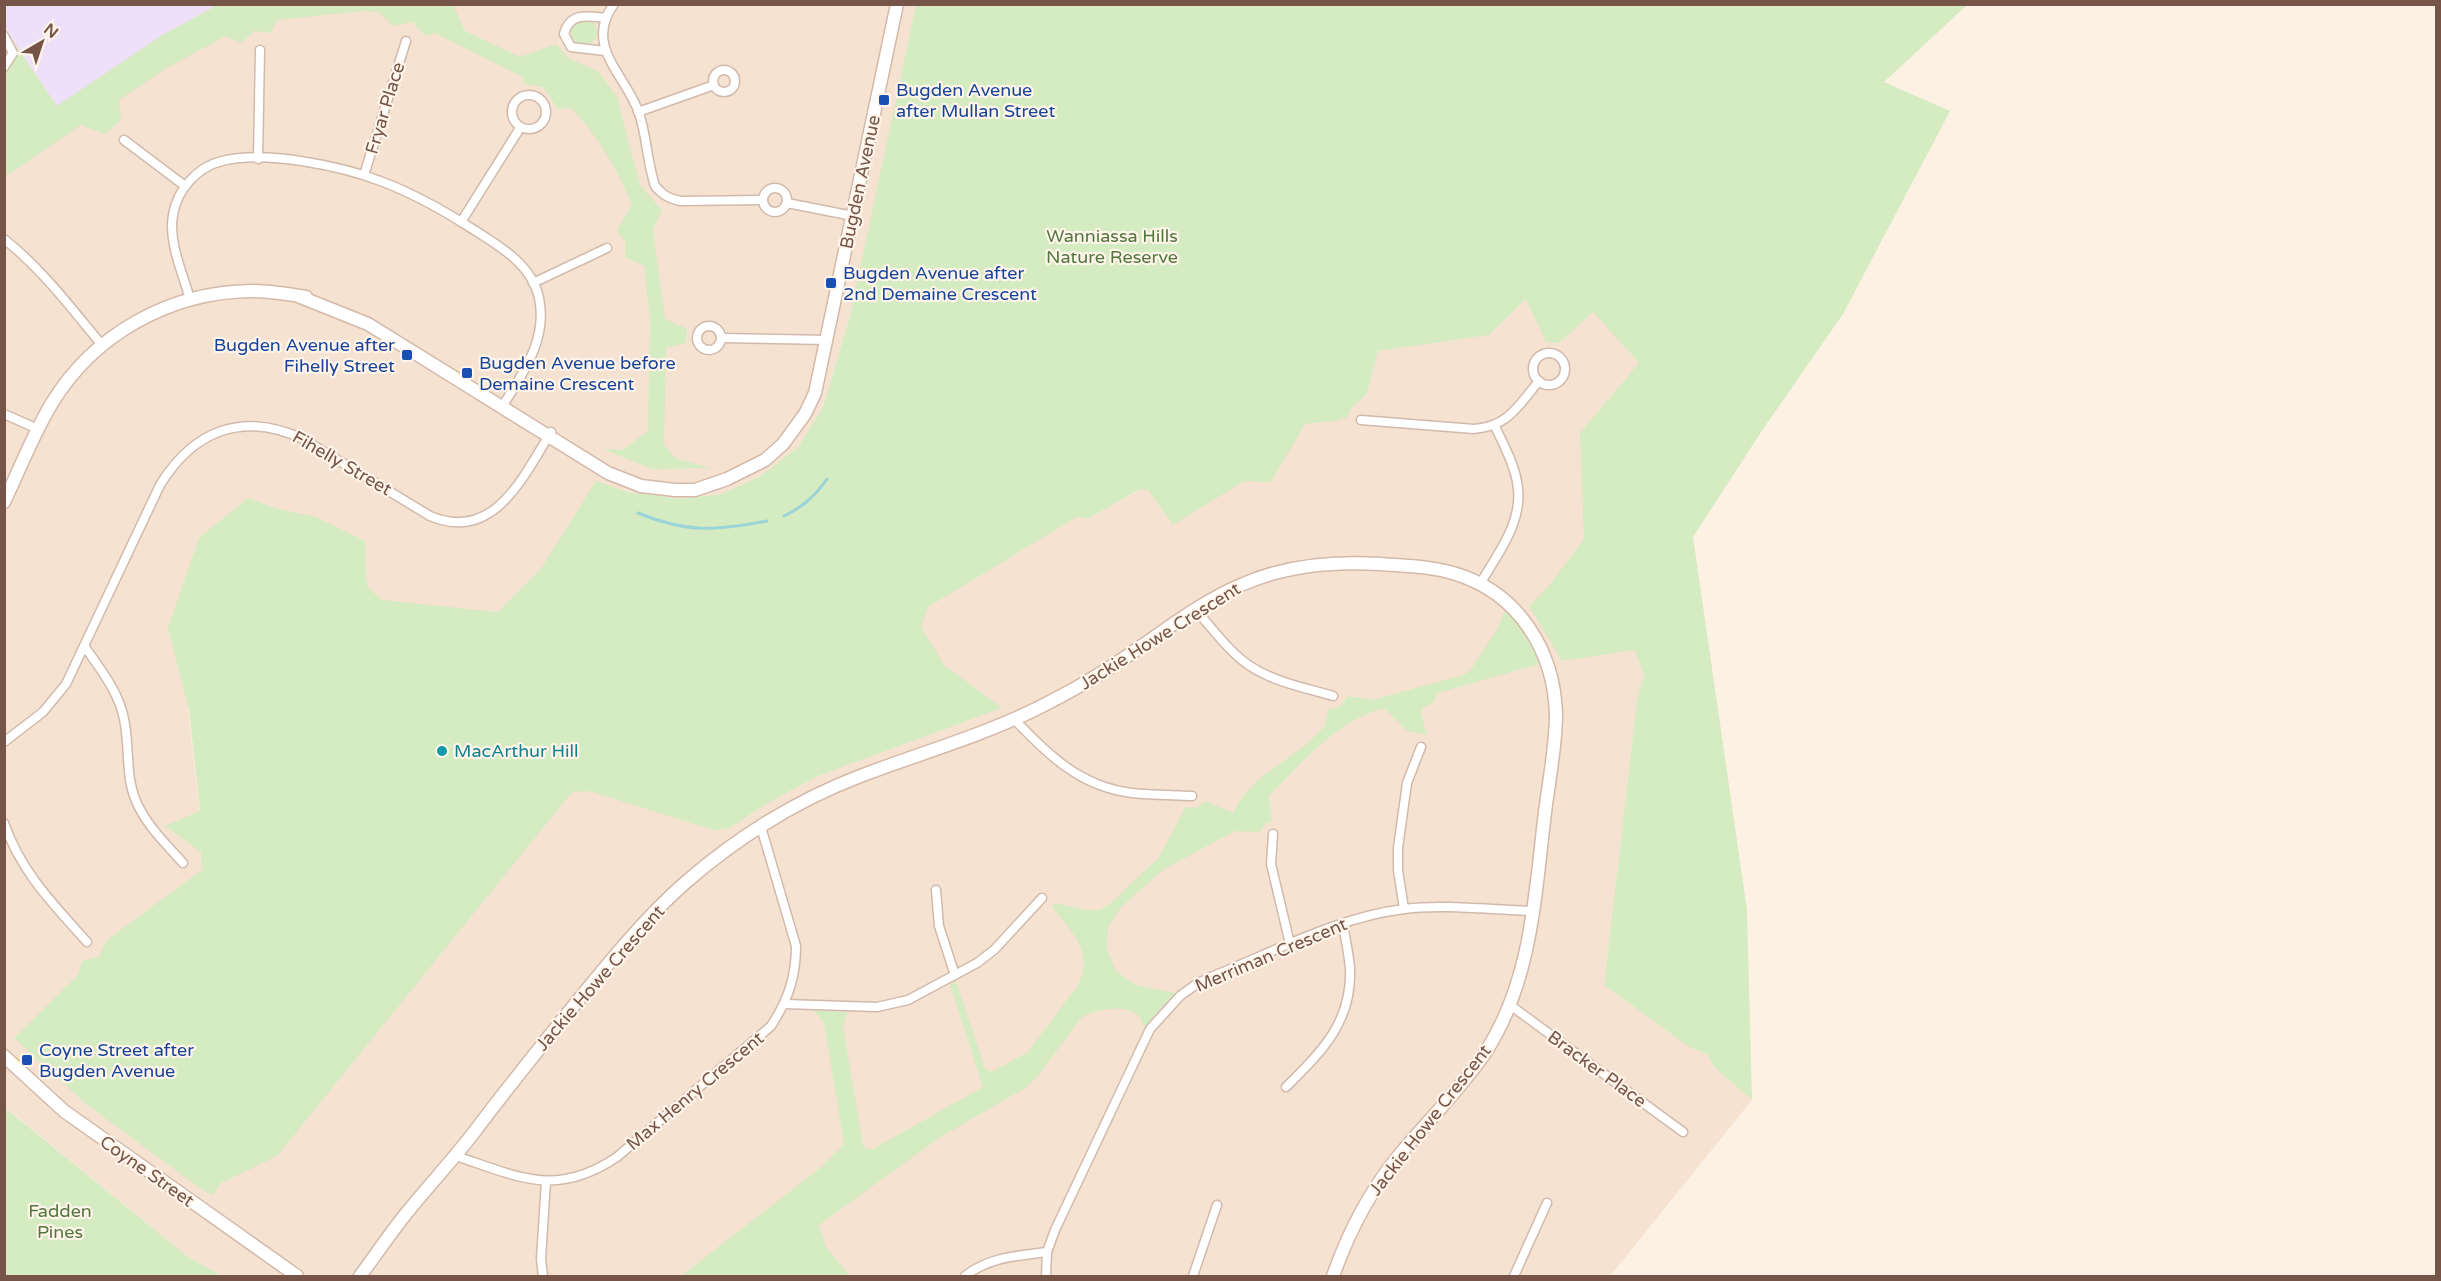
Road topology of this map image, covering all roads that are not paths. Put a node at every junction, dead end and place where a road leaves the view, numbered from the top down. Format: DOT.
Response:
graph roads {
  1 [pos="614,4"];
  2 [pos="897,4"];
  3 [pos="606,18"];
  4 [pos="4,36"];
  5 [pos="406,41"];
  6 [pos="260,50"];
  7 [pos="605,51"];
  8 [pos="4,67"];
  9 [pos="714,85"];
  10 [pos="638,112"];
  11 [pos="520,128"];
  12 [pos="124,140"];
  13 [pos="258,159"];
  14 [pos="364,175"];
  15 [pos="185,186"];
  16 [pos="763,200"];
  17 [pos="787,203"];
  18 [pos="853,216"];
  19 [pos="461,222"];
  20 [pos="4,238"];
  21 [pos="607,248"];
  22 [pos="533,283"];
  23 [pos="190,300"];
  24 [pos="721,338"];
  25 [pos="828,340"];
  26 [pos="102,345"];
  27 [pos="1539,381"];
  28 [pos="503,405"];
  29 [pos="4,414"];
  30 [pos="1361,420"];
  31 [pos="1495,426"];
  32 [pos="38,429"];
  33 [pos="550,434"];
  34 [pos="4,502"];
  35 [pos="1480,584"];
  36 [pos="1195,609"];
  37 [pos="85,647"];
  38 [pos="1333,696"];
  39 [pos="1014,719"];
  40 [pos="4,742"];
  41 [pos="1420,747"];
  42 [pos="1192,796"];
  43 [pos="4,823"];
  44 [pos="760,827"];
  45 [pos="1273,834"];
  46 [pos="183,863"];
  47 [pos="936,890"];
  48 [pos="1042,898"];
  49 [pos="1404,909"];
  50 [pos="1533,911"];
  51 [pos="1343,923"];
  52 [pos="87,942"];
  53 [pos="1290,944"];
  54 [pos="955,975"];
  55 [pos="785,1004"];
  56 [pos="1510,1005"];
  57 [pos="4,1056"];
  58 [pos="1286,1088"];
  59 [pos="1683,1132"];
  60 [pos="456,1156"];
  61 [pos="546,1181"];
  62 [pos="1547,1203"];
  63 [pos="1217,1205"];
  64 [pos="1047,1252"];
  65 [pos="297,1276"];
  66 [pos="360,1276"];
  67 [pos="543,1276"];
  68 [pos="964,1276"];
  69 [pos="1046,1276"];
  70 [pos="1193,1276"];
  71 [pos="1333,1276"];
  72 [pos="1514,1276"];
  1 -- 3 [label="street"];
  2 -- 18 [label="street, Bugden Avenue"];
  3 -- 7 [label="street"];
  3 -- 7 [label="street"];
  4 -- 8 [label="street"];
  5 -- 14 [label="street, Fryar Place"];
  6 -- 13 [label="street"];
  7 -- 10 [label="street"];
  9 -- 10 [label="street"];
  10 -- 16 [label="street"];
  11 -- 11 [label="street"];
  11 -- 19 [label="street"];
  12 -- 15 [label="street"];
  13 -- 14 [label="street"];
  13 -- 15 [label="street"];
  14 -- 19 [label="street"];
  15 -- 23 [label="street"];
  16 -- 17 [label="street"];
  16 -- 17 [label="street"];
  17 -- 18 [label="street"];
  18 -- 25 [label="street, Bugden Avenue"];
  19 -- 22 [label="street"];
  20 -- 26 [label="street"];
  21 -- 22 [label="street"];
  22 -- 28 [label="street"];
  23 -- 26 [label="street, Bugden Avenue"];
  23 -- 28 [label="street, Bugden Avenue"];
  24 -- 25 [label="street"];
  25 -- 33 [label="street, Bugden Avenue"];
  26 -- 32 [label="street, Bugden Avenue"];
  27 -- 31 [label="street"];
  28 -- 33 [label="street, Bugden Avenue"];
  29 -- 32 [label="street"];
  30 -- 31 [label="street"];
  31 -- 35 [label="street"];
  32 -- 34 [label="street, Bugden Avenue"];
  33 -- 37 [label="street, Fihelly Street"];
  35 -- 36 [label="street, Jackie Howe Crescent"];
  35 -- 50 [label="street, Jackie Howe Crescent"];
  36 -- 38 [label="street"];
  36 -- 39 [label="street, Jackie Howe Crescent"];
  37 -- 40 [label="street, Fihelly Street"];
  37 -- 46 [label="street"];
  39 -- 42 [label="street"];
  39 -- 44 [label="street, Jackie Howe Crescent"];
  41 -- 49 [label="street"];
  43 -- 52 [label="street"];
  44 -- 55 [label="street, Max Henry Crescent"];
  44 -- 60 [label="street, Jackie Howe Crescent"];
  45 -- 53 [label="street"];
  47 -- 54 [label="street"];
  48 -- 54 [label="street"];
  49 -- 50 [label="street, Merriman Crescent"];
  49 -- 51 [label="street, Merriman Crescent"];
  50 -- 56 [label="street, Jackie Howe Crescent"];
  51 -- 53 [label="street, Merriman Crescent"];
  51 -- 58 [label="street"];
  53 -- 64 [label="street, Merriman Crescent"];
  54 -- 55 [label="street"];
  55 -- 61 [label="street, Max Henry Crescent"];
  56 -- 59 [label="street, Bracker Place"];
  56 -- 71 [label="street, Jackie Howe Crescent"];
  57 -- 65 [label="street, Coyne Street"];
  60 -- 61 [label="street, Max Henry Crescent"];
  60 -- 66 [label="street, Jackie Howe Crescent"];
  61 -- 67 [label="street"];
  62 -- 72 [label="street"];
  63 -- 70 [label="street"];
  64 -- 68 [label="street"];
  64 -- 69 [label="street, Merriman Crescent"];
}
